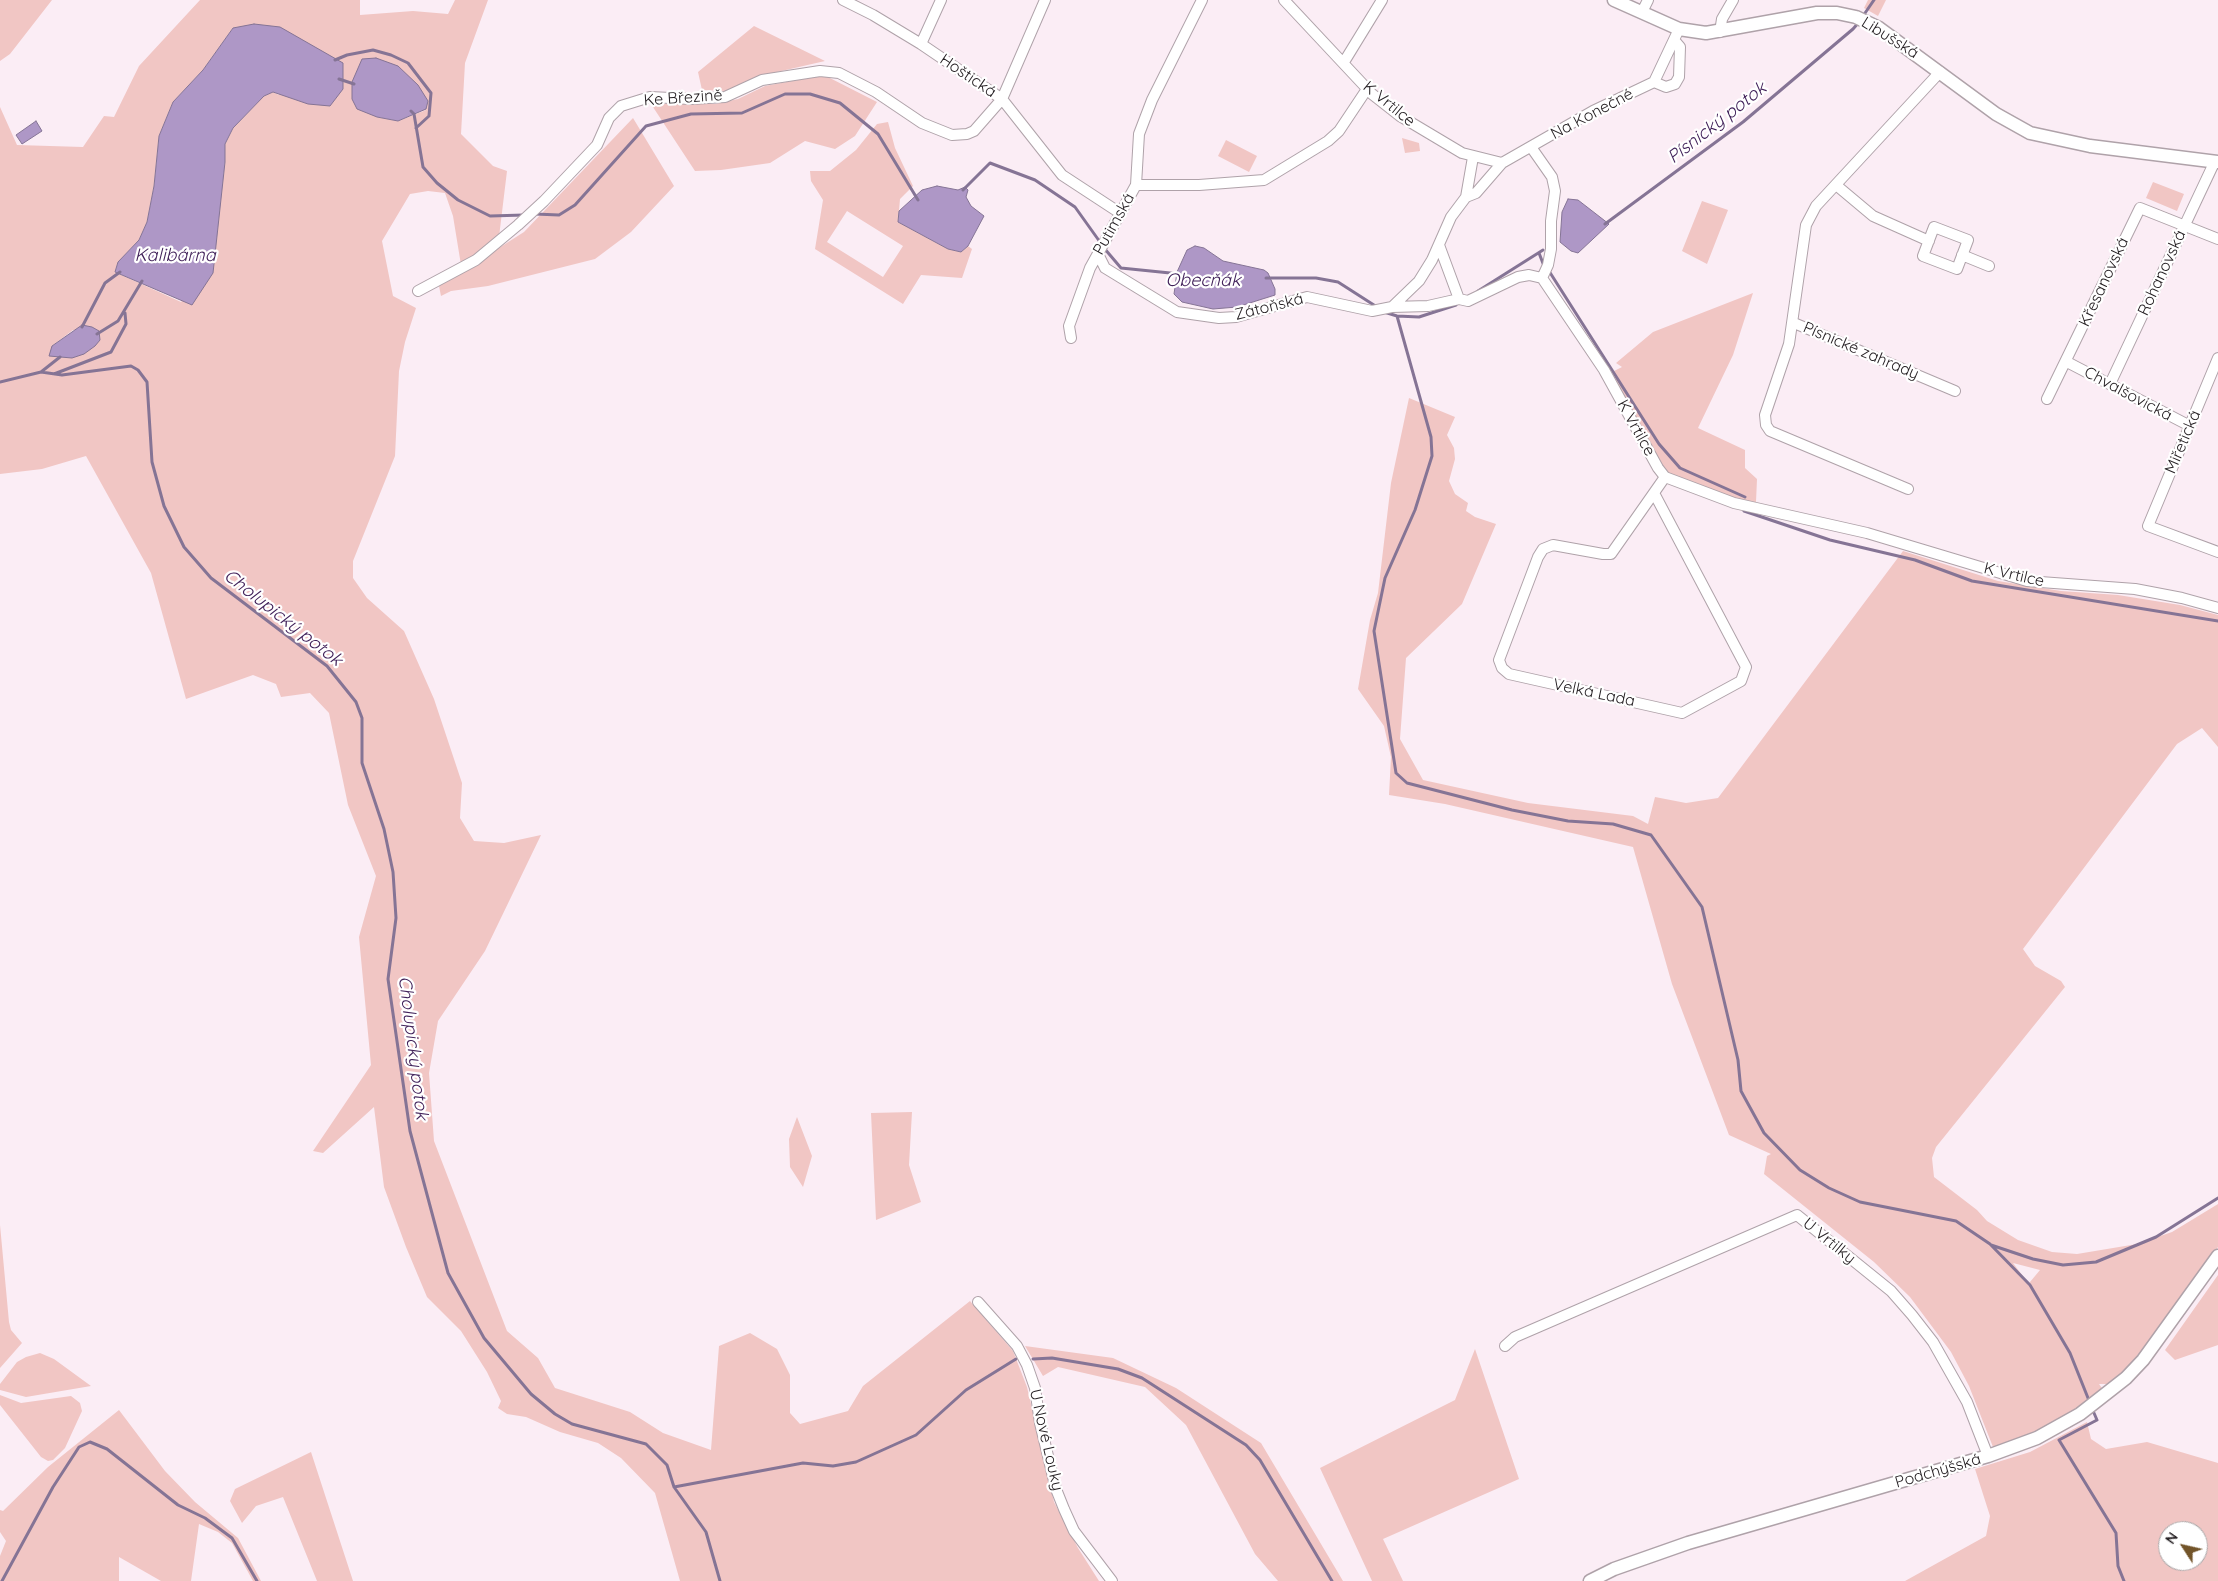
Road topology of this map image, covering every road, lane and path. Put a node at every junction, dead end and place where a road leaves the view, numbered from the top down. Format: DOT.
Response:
graph roads {
  1 [pos="843,0"];
  2 [pos="941,0"];
  3 [pos="1045,0"];
  4 [pos="1202,0"];
  5 [pos="1284,0"];
  6 [pos="1382,0"];
  7 [pos="1614,0"];
  8 [pos="1648,0"];
  9 [pos="1733,0"];
  10 [pos="1642,12"];
  11 [pos="1720,32"];
  12 [pos="1676,34"];
  13 [pos="921,44"];
  14 [pos="1344,62"];
  15 [pos="1940,72"];
  16 [pos="1654,82"];
  17 [pos="1367,89"];
  18 [pos="1002,99"];
  19 [pos="1531,147"];
  20 [pos="1473,157"];
  21 [pos="2216,161"];
  22 [pos="1502,163"];
  23 [pos="1136,185"];
  24 [pos="1836,185"];
  25 [pos="1466,197"];
  26 [pos="1120,213"];
  27 [pos="2185,225"];
  28 [pos="2218,239"];
  29 [pos="1929,241"];
  30 [pos="1439,245"];
  31 [pos="1101,248"];
  32 [pos="1962,255"];
  33 [pos="1989,266"];
  34 [pos="1545,271"];
  35 [pos="418,291"];
  36 [pos="1459,299"];
  37 [pos="1384,309"];
  38 [pos="1794,323"];
  39 [pos="1071,338"];
  40 [pos="2218,358"];
  41 [pos="2066,362"];
  42 [pos="2110,384"];
  43 [pos="1955,391"];
  44 [pos="2047,399"];
  45 [pos="2190,426"];
  46 [pos="1665,477"];
  47 [pos="1908,489"];
  48 [pos="1654,493"];
  49 [pos="2218,552"];
  50 [pos="2218,608"];
  51 [pos="2218,1256"];
  52 [pos="978,1302"];
  53 [pos="1505,1346"];
  54 [pos="1988,1456"];
  55 [pos="1112,1581"];
  56 [pos="1590,1581"];
  1 -- 13 [label="street, Hoštická"];
  2 -- 13 [label="street"];
  3 -- 18 [label="street, Ke Březině"];
  4 -- 23 [label="street, Putimská"];
  5 -- 14 [label="street, K Vrtilce"];
  6 -- 14 [label="street"];
  7 -- 10 [label="street, Libušská"];
  8 -- 10 [label="street"];
  9 -- 11 [label="street"];
  10 -- 12 [label="street, Libušská"];
  11 -- 12 [label="street, Libušská"];
  11 -- 15 [label="street, Libušská"];
  12 -- 16 [label="street"];
  12 -- 16 [label="street, Na Konečné"];
  13 -- 18 [label="street, Hoštická"];
  14 -- 17 [label="street, K Vrtilce"];
  15 -- 21 [label="street, Libušská"];
  15 -- 24 [label="street, Písnické zahrady"];
  16 -- 19 [label="street, Na Konečné"];
  17 -- 20 [label="street, K Vrtilce"];
  17 -- 23 [label="street"];
  18 -- 26 [label="street, Hoštická"];
  18 -- 35 [label="street, Ke Březině"];
  19 -- 22 [label="street"];
  19 -- 34 [label="street"];
  20 -- 22 [label="street, K Vrtilce"];
  20 -- 25 [label="street"];
  21 -- 27 [label="street, Rohanovská"];
  22 -- 25 [label="street"];
  23 -- 26 [label="street, Putimská"];
  24 -- 29 [label="street"];
  24 -- 38 [label="street, Písnické zahrady"];
  25 -- 30 [label="street"];
  26 -- 31 [label="street, Putimská"];
  27 -- 28 [label="street"];
  27 -- 41 [label="street, Křesanovská"];
  27 -- 42 [label="street, Rohanovská"];
  29 -- 32 [label="street"];
  29 -- 32 [label="street"];
  30 -- 36 [label="street"];
  30 -- 37 [label="street"];
  31 -- 37 [label="street, Zátoňská"];
  31 -- 39 [label="street, Putimská"];
  32 -- 33 [label="street"];
  34 -- 36 [label="street, Zátoňská"];
  34 -- 46 [label="street, K Vrtilce"];
  36 -- 37 [label="street, Zátoňská"];
  38 -- 43 [label="street, Písnické zahrady"];
  38 -- 47 [label="street"];
  40 -- 45 [label="street, Miřetická"];
  41 -- 42 [label="street, Chvalšovická"];
  41 -- 44 [label="street, Křesanovská"];
  42 -- 45 [label="street, Chvalšovická"];
  45 -- 49 [label="street, Miřetická"];
  46 -- 48 [label="street, Velká Lada"];
  46 -- 50 [label="street, K Vrtilce"];
  48 -- 48 [label="street, Velká Lada"];
  51 -- 54 [label="street, Podchýšská"];
  52 -- 55 [label="street, U Nové Louky"];
  53 -- 54 [label="street, U Vrtilky"];
  54 -- 56 [label="street, Podchýšská"];
}
